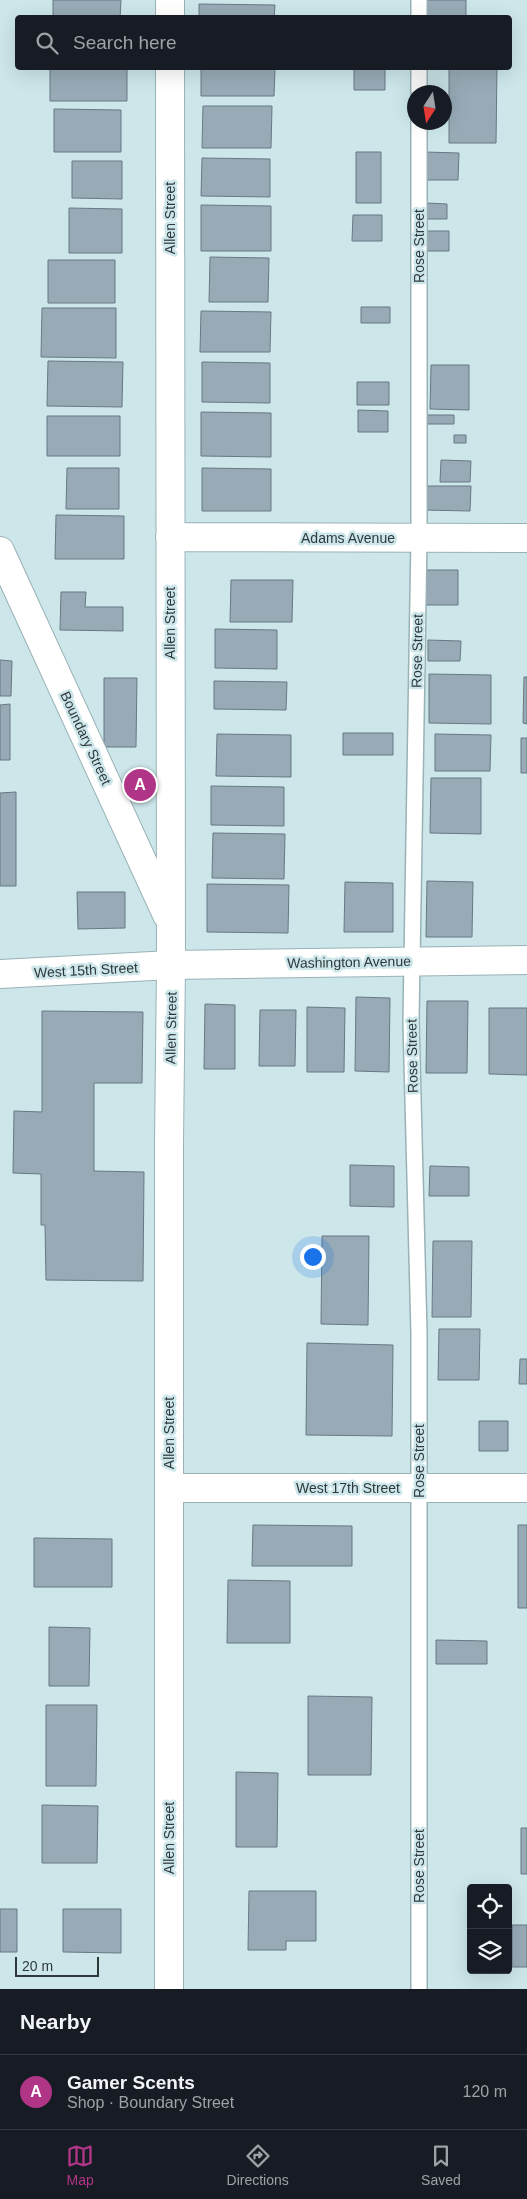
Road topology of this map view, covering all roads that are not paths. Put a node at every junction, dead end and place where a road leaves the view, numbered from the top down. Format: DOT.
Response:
graph roads {
  1 [pos="170,0"];
  2 [pos="419,0"];
  3 [pos="170,15"];
  4 [pos="419,15"];
  5 [pos="170,70"];
  6 [pos="419,70"];
  7 [pos="419,85"];
  8 [pos="419,130"];
  9 [pos="170,537"];
  10 [pos="419,538"];
  11 [pos="527,538"];
  12 [pos="0,551"];
  13 [pos="171,925"];
  14 [pos="527,960"];
  15 [pos="412,961"];
  16 [pos="171,965"];
  17 [pos="0,974"];
  18 [pos="169,1488"];
  19 [pos="419,1488"];
  20 [pos="527,1488"];
  21 [pos="169,1989"];
  22 [pos="419,1989"];
  1 -- 3 [label="street"];
  2 -- 4 [label="lane"];
  5 -- 9 [label="street, Allen Street"];
  6 -- 7 [label="lane"];
  8 -- 10 [label="lane, Rose Street"];
  9 -- 10 [label="street, Adams Avenue"];
  9 -- 13 [label="street, Allen Street"];
  10 -- 11 [label="street, Adams Avenue"];
  10 -- 15 [label="lane, Rose Street"];
  12 -- 13 [label="street, Boundary Street"];
  13 -- 16 [label="street, Allen Street"];
  14 -- 15 [label="street, Washington Avenue"];
  15 -- 16 [label="street, Washington Avenue"];
  15 -- 19 [label="lane, Rose Street"];
  16 -- 17 [label="street, West 15th Street"];
  16 -- 18 [label="street, Allen Street"];
  18 -- 19 [label="street, West 17th Street"];
  18 -- 21 [label="street, Allen Street"];
  19 -- 20 [label="street, West 17th Street"];
  19 -- 22 [label="lane, Rose Street"];
}
